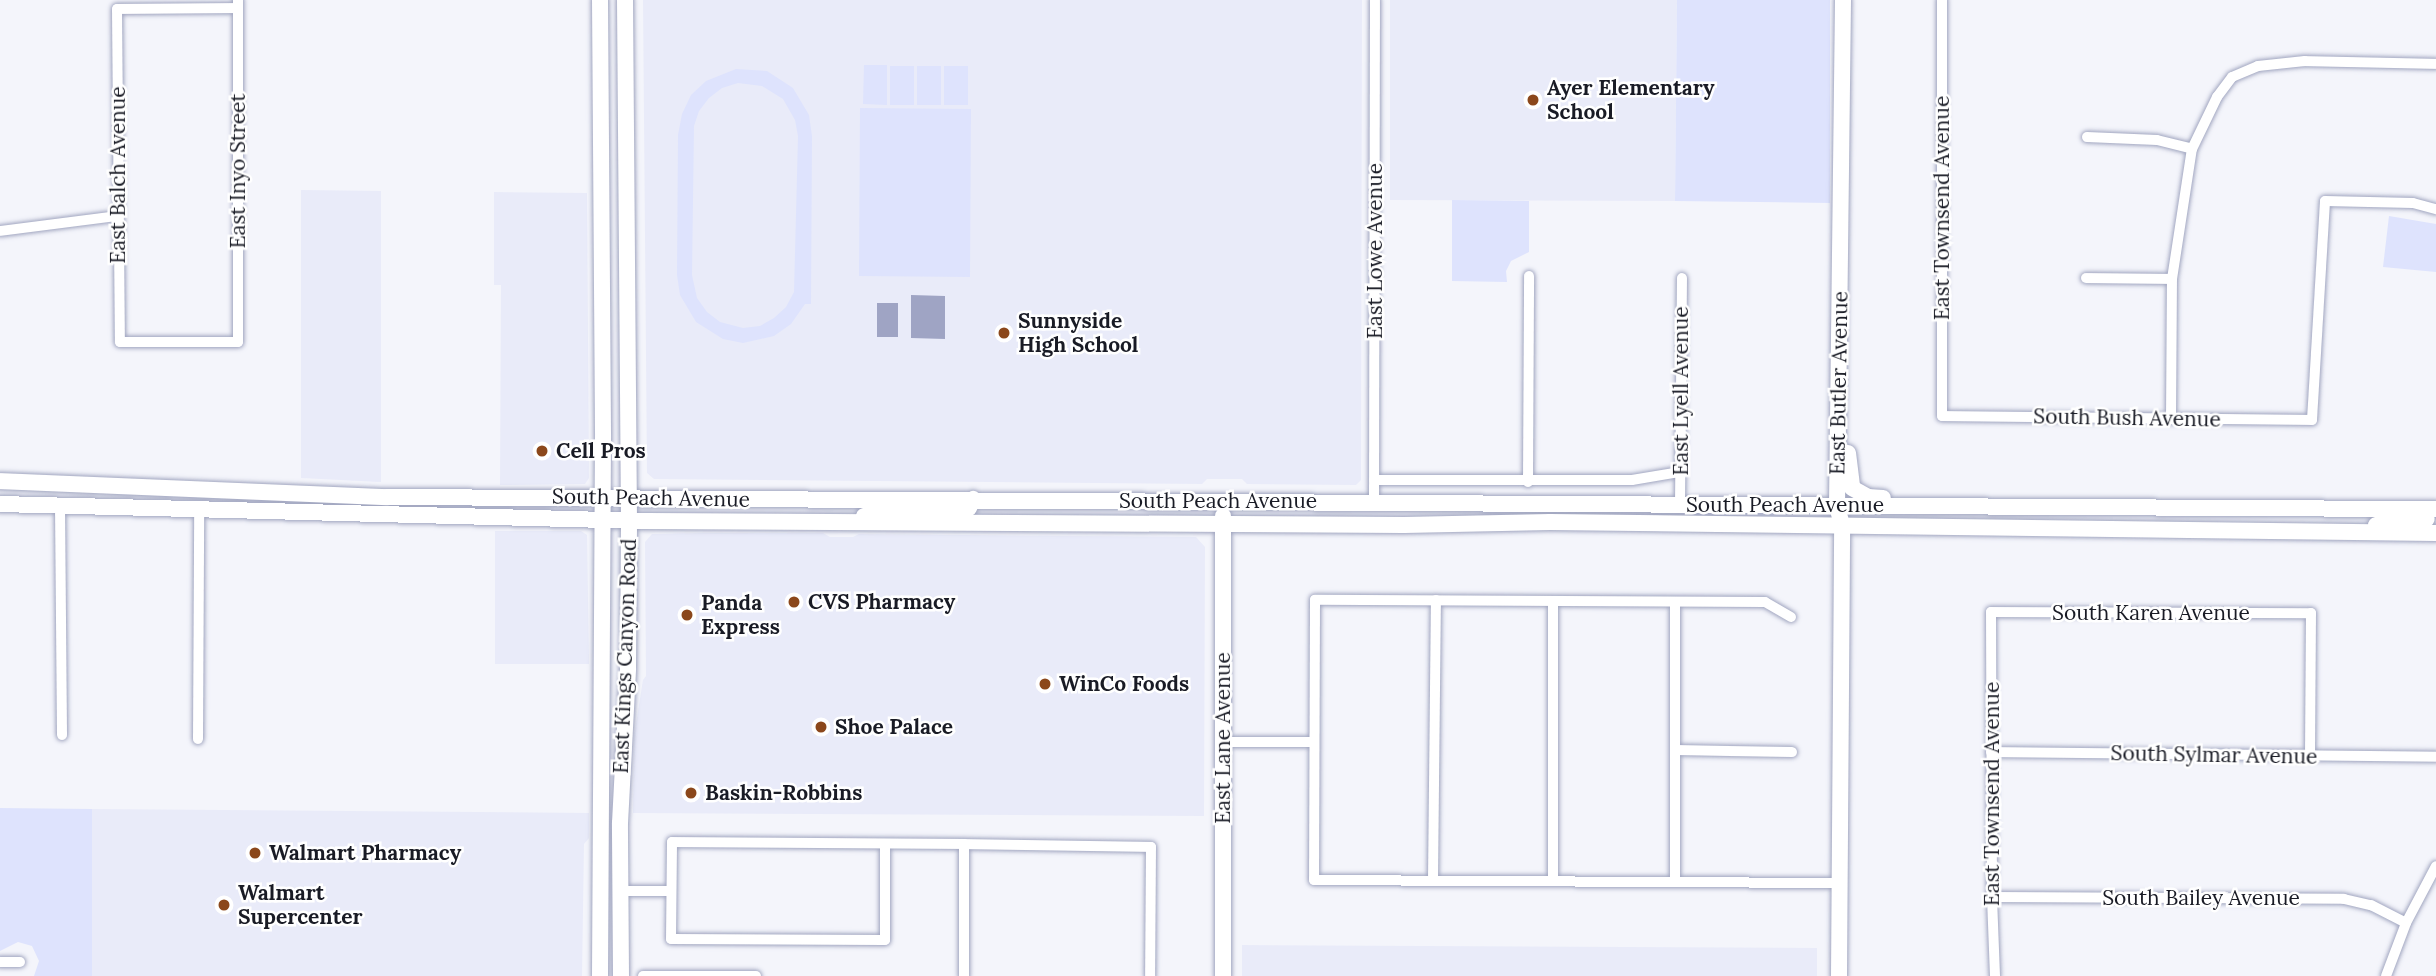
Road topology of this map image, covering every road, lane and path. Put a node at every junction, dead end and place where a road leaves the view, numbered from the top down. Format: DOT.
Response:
graph roads {
  1 [pos="600,0"];
  2 [pos="625,0"];
  3 [pos="1375,0"];
  4 [pos="1843,0"];
  5 [pos="1942,0"];
  6 [pos="238,4"];
  7 [pos="2436,64"];
  8 [pos="2087,137"];
  9 [pos="2192,149"];
  10 [pos="2436,209"];
  11 [pos="117,216"];
  12 [pos="0,231"];
  13 [pos="1529,276"];
  14 [pos="1682,278"];
  15 [pos="2086,278"];
  16 [pos="2172,279"];
  17 [pos="120,342"];
  18 [pos="1840,407"];
  19 [pos="1942,416"];
  20 [pos="2171,419"];
  21 [pos="1680,471"];
  22 [pos="1374,480"];
  23 [pos="0,481"];
  24 [pos="1528,482"];
  25 [pos="166,489"];
  26 [pos="318,495"];
  27 [pos="386,497"];
  28 [pos="602,497"];
  29 [pos="629,498"];
  30 [pos="973,499"];
  31 [pos="1105,500"];
  32 [pos="1223,501"];
  33 [pos="1374,502"];
  34 [pos="0,503"];
  35 [pos="60,505"];
  36 [pos="1680,505"];
  37 [pos="1837,506"];
  38 [pos="1930,506"];
  39 [pos="2436,509"];
  40 [pos="199,510"];
  41 [pos="299,513"];
  42 [pos="2436,519"];
  43 [pos="602,520"];
  44 [pos="629,521"];
  45 [pos="841,522"];
  46 [pos="972,523"];
  47 [pos="1300,523"];
  48 [pos="1223,524"];
  49 [pos="1842,525"];
  50 [pos="2297,531"];
  51 [pos="2436,533"];
  52 [pos="1436,600"];
  53 [pos="1553,601"];
  54 [pos="1675,601"];
  55 [pos="1991,612"];
  56 [pos="1791,617"];
  57 [pos="62,735"];
  58 [pos="198,739"];
  59 [pos="1223,741"];
  60 [pos="1314,741"];
  61 [pos="1675,750"];
  62 [pos="1991,751"];
  63 [pos="1791,752"];
  64 [pos="2310,756"];
  65 [pos="2436,757"];
  66 [pos="885,844"];
  67 [pos="964,844"];
  68 [pos="2436,867"];
  69 [pos="1433,880"];
  70 [pos="1553,881"];
  71 [pos="1675,882"];
  72 [pos="1840,883"];
  73 [pos="620,891"];
  74 [pos="671,891"];
  75 [pos="1992,897"];
  76 [pos="2406,923"];
  77 [pos="0,962"];
  78 [pos="19,962"];
  79 [pos="600,976"];
  80 [pos="621,976"];
  81 [pos="643,976"];
  82 [pos="686,976"];
  83 [pos="756,976"];
  84 [pos="964,976"];
  85 [pos="1150,976"];
  86 [pos="1223,976"];
  87 [pos="1839,976"];
  88 [pos="1995,976"];
  89 [pos="2386,976"];
  1 -- 28 [label="main road, East Kings Canyon Road"];
  2 -- 29 [label="main road, East Kings Canyon Road"];
  3 -- 22 [label="street, East Lowe Avenue"];
  4 -- 18 [label="main road, East Butler Avenue"];
  5 -- 19 [label="street, East Townsend Avenue"];
  6 -- 11 [label="street, East Balch Avenue"];
  6 -- 17 [label="street, East Inyo Street"];
  7 -- 9 [label="street"];
  8 -- 9 [label="street"];
  9 -- 16 [label="street"];
  10 -- 20 [label="street, South Bush Avenue"];
  11 -- 12 [label="street"];
  11 -- 17 [label="street, East Balch Avenue"];
  13 -- 24 [label="street"];
  14 -- 21 [label="street, East Lyell Avenue"];
  15 -- 16 [label="street"];
  16 -- 20 [label="street"];
  18 -- 37 [label="main road, East Butler Avenue"];
  18 -- 38 [label="main road"];
  19 -- 20 [label="street, South Bush Avenue"];
  21 -- 24 [label="street, South Peach Avenue"];
  21 -- 36 [label="street, East Lyell Avenue"];
  22 -- 24 [label="street, South Peach Avenue"];
  22 -- 33 [label="street, East Lowe Avenue"];
  23 -- 25 [label="main road, South Peach Avenue"];
  25 -- 26 [label="main road, South Peach Avenue"];
  25 -- 35 [label="main road"];
  26 -- 27 [label="main road, South Peach Avenue"];
  26 -- 40 [label="main road"];
  27 -- 28 [label="main road, South Peach Avenue"];
  27 -- 41 [label="main road"];
  28 -- 29 [label="main road, South Peach Avenue"];
  28 -- 43 [label="main road, East Kings Canyon Road"];
  29 -- 30 [label="main road, South Peach Avenue"];
  29 -- 44 [label="main road, East Kings Canyon Road"];
  30 -- 31 [label="main road, South Peach Avenue"];
  30 -- 45 [label="main road"];
  31 -- 32 [label="main road, South Peach Avenue"];
  31 -- 46 [label="main road"];
  32 -- 33 [label="main road, South Peach Avenue"];
  32 -- 48 [label="main road, East Lane Avenue"];
  33 -- 36 [label="main road, South Peach Avenue"];
  33 -- 47 [label="main road"];
  34 -- 35 [label="main road, South Peach Avenue"];
  35 -- 40 [label="main road, South Peach Avenue"];
  35 -- 57 [label="street"];
  36 -- 37 [label="main road, South Peach Avenue"];
  37 -- 38 [label="main road, South Peach Avenue"];
  37 -- 49 [label="main road, East Butler Avenue"];
  38 -- 39 [label="main road, South Peach Avenue"];
  40 -- 41 [label="main road, South Peach Avenue"];
  40 -- 58 [label="street"];
  41 -- 43 [label="main road, South Peach Avenue"];
  42 -- 50 [label="main road"];
  43 -- 44 [label="main road, South Peach Avenue"];
  43 -- 79 [label="main road, East Kings Canyon Road"];
  44 -- 45 [label="main road, South Peach Avenue"];
  44 -- 73 [label="main road, East Kings Canyon Road"];
  45 -- 46 [label="main road, South Peach Avenue"];
  46 -- 48 [label="main road, South Peach Avenue"];
  47 -- 48 [label="main road, South Peach Avenue"];
  47 -- 49 [label="main road, South Peach Avenue"];
  48 -- 59 [label="main road, East Lane Avenue"];
  49 -- 50 [label="main road, South Peach Avenue"];
  49 -- 72 [label="main road, East Butler Avenue"];
  50 -- 51 [label="main road, South Peach Avenue"];
  52 -- 53 [label="street"];
  52 -- 60 [label="street"];
  52 -- 69 [label="street"];
  53 -- 54 [label="street"];
  53 -- 70 [label="street"];
  54 -- 56 [label="street"];
  54 -- 61 [label="street"];
  55 -- 62 [label="street, East Townsend Avenue"];
  55 -- 64 [label="street, South Karen Avenue"];
  59 -- 60 [label="street"];
  59 -- 86 [label="main road, East Lane Avenue"];
  60 -- 69 [label="street"];
  61 -- 63 [label="street"];
  61 -- 71 [label="street"];
  62 -- 64 [label="street, South Sylmar Avenue"];
  62 -- 75 [label="street, East Townsend Avenue"];
  64 -- 65 [label="street, South Sylmar Avenue"];
  66 -- 67 [label="street"];
  66 -- 74 [label="street"];
  66 -- 74 [label="street"];
  67 -- 84 [label="street"];
  67 -- 85 [label="street"];
  68 -- 76 [label="street"];
  69 -- 70 [label="street"];
  70 -- 71 [label="street"];
  71 -- 72 [label="street"];
  72 -- 87 [label="main road, East Butler Avenue"];
  73 -- 74 [label="street"];
  73 -- 80 [label="main road, East Kings Canyon Road"];
  75 -- 76 [label="street, South Bailey Avenue"];
  75 -- 88 [label="street, East Townsend Avenue"];
  76 -- 89 [label="street"];
  77 -- 78 [label="street"];
  81 -- 82 [label="street"];
  82 -- 83 [label="street"];
}
